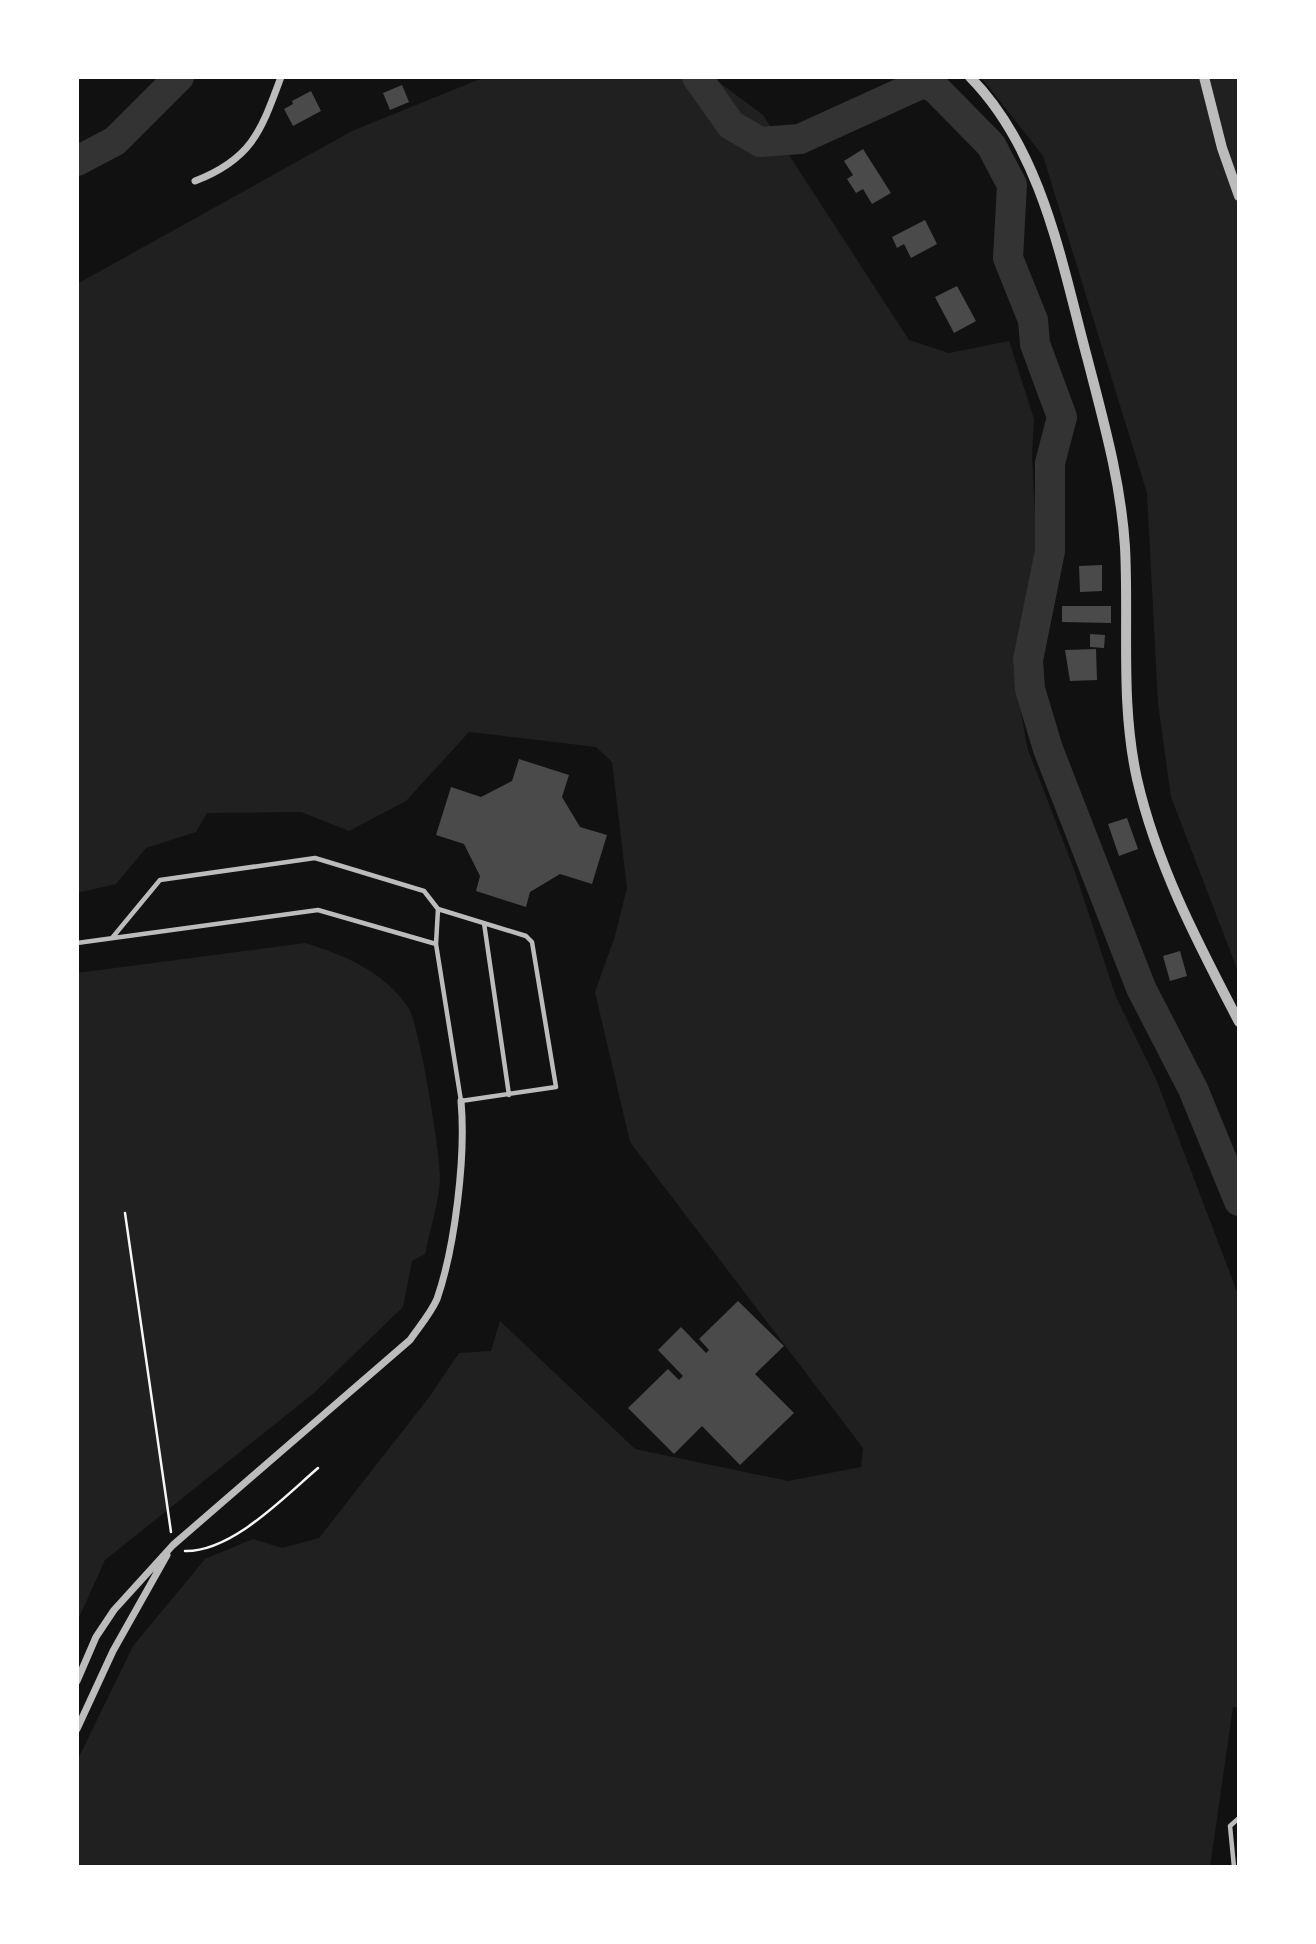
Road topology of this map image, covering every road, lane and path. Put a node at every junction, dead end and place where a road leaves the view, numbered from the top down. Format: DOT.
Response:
graph roads {
  1 [pos="281,77"];
  2 [pos="970,77"];
  3 [pos="1204,77"];
  4 [pos="195,181"];
  5 [pos="1239,196"];
  6 [pos="438,909"];
  7 [pos="484,923"];
  8 [pos="112,938"];
  9 [pos="77,943"];
  10 [pos="436,944"];
  11 [pos="1239,1022"];
  12 [pos="509,1094"];
  13 [pos="461,1101"];
  14 [pos="125,1213"];
  15 [pos="318,1468"];
  16 [pos="173,1545"];
  17 [pos="77,1681"];
  18 [pos="77,1729"];
  19 [pos="1239,1818"];
  20 [pos="1234,1867"];
  1 -- 4 [label="street"];
  2 -- 11 [label="street"];
  3 -- 5 [label="street"];
  6 -- 7 [label="lane"];
  6 -- 8 [label="lane"];
  6 -- 10 [label="lane"];
  7 -- 12 [label="lane"];
  7 -- 12 [label="lane"];
  8 -- 9 [label="lane"];
  8 -- 10 [label="lane"];
  10 -- 13 [label="lane"];
  12 -- 13 [label="lane"];
  13 -- 16 [label="street"];
  14 -- 16 [label="path"];
  15 -- 16 [label="path"];
  16 -- 17 [label="street"];
  16 -- 18 [label="street"];
  19 -- 20 [label="lane"];
}
